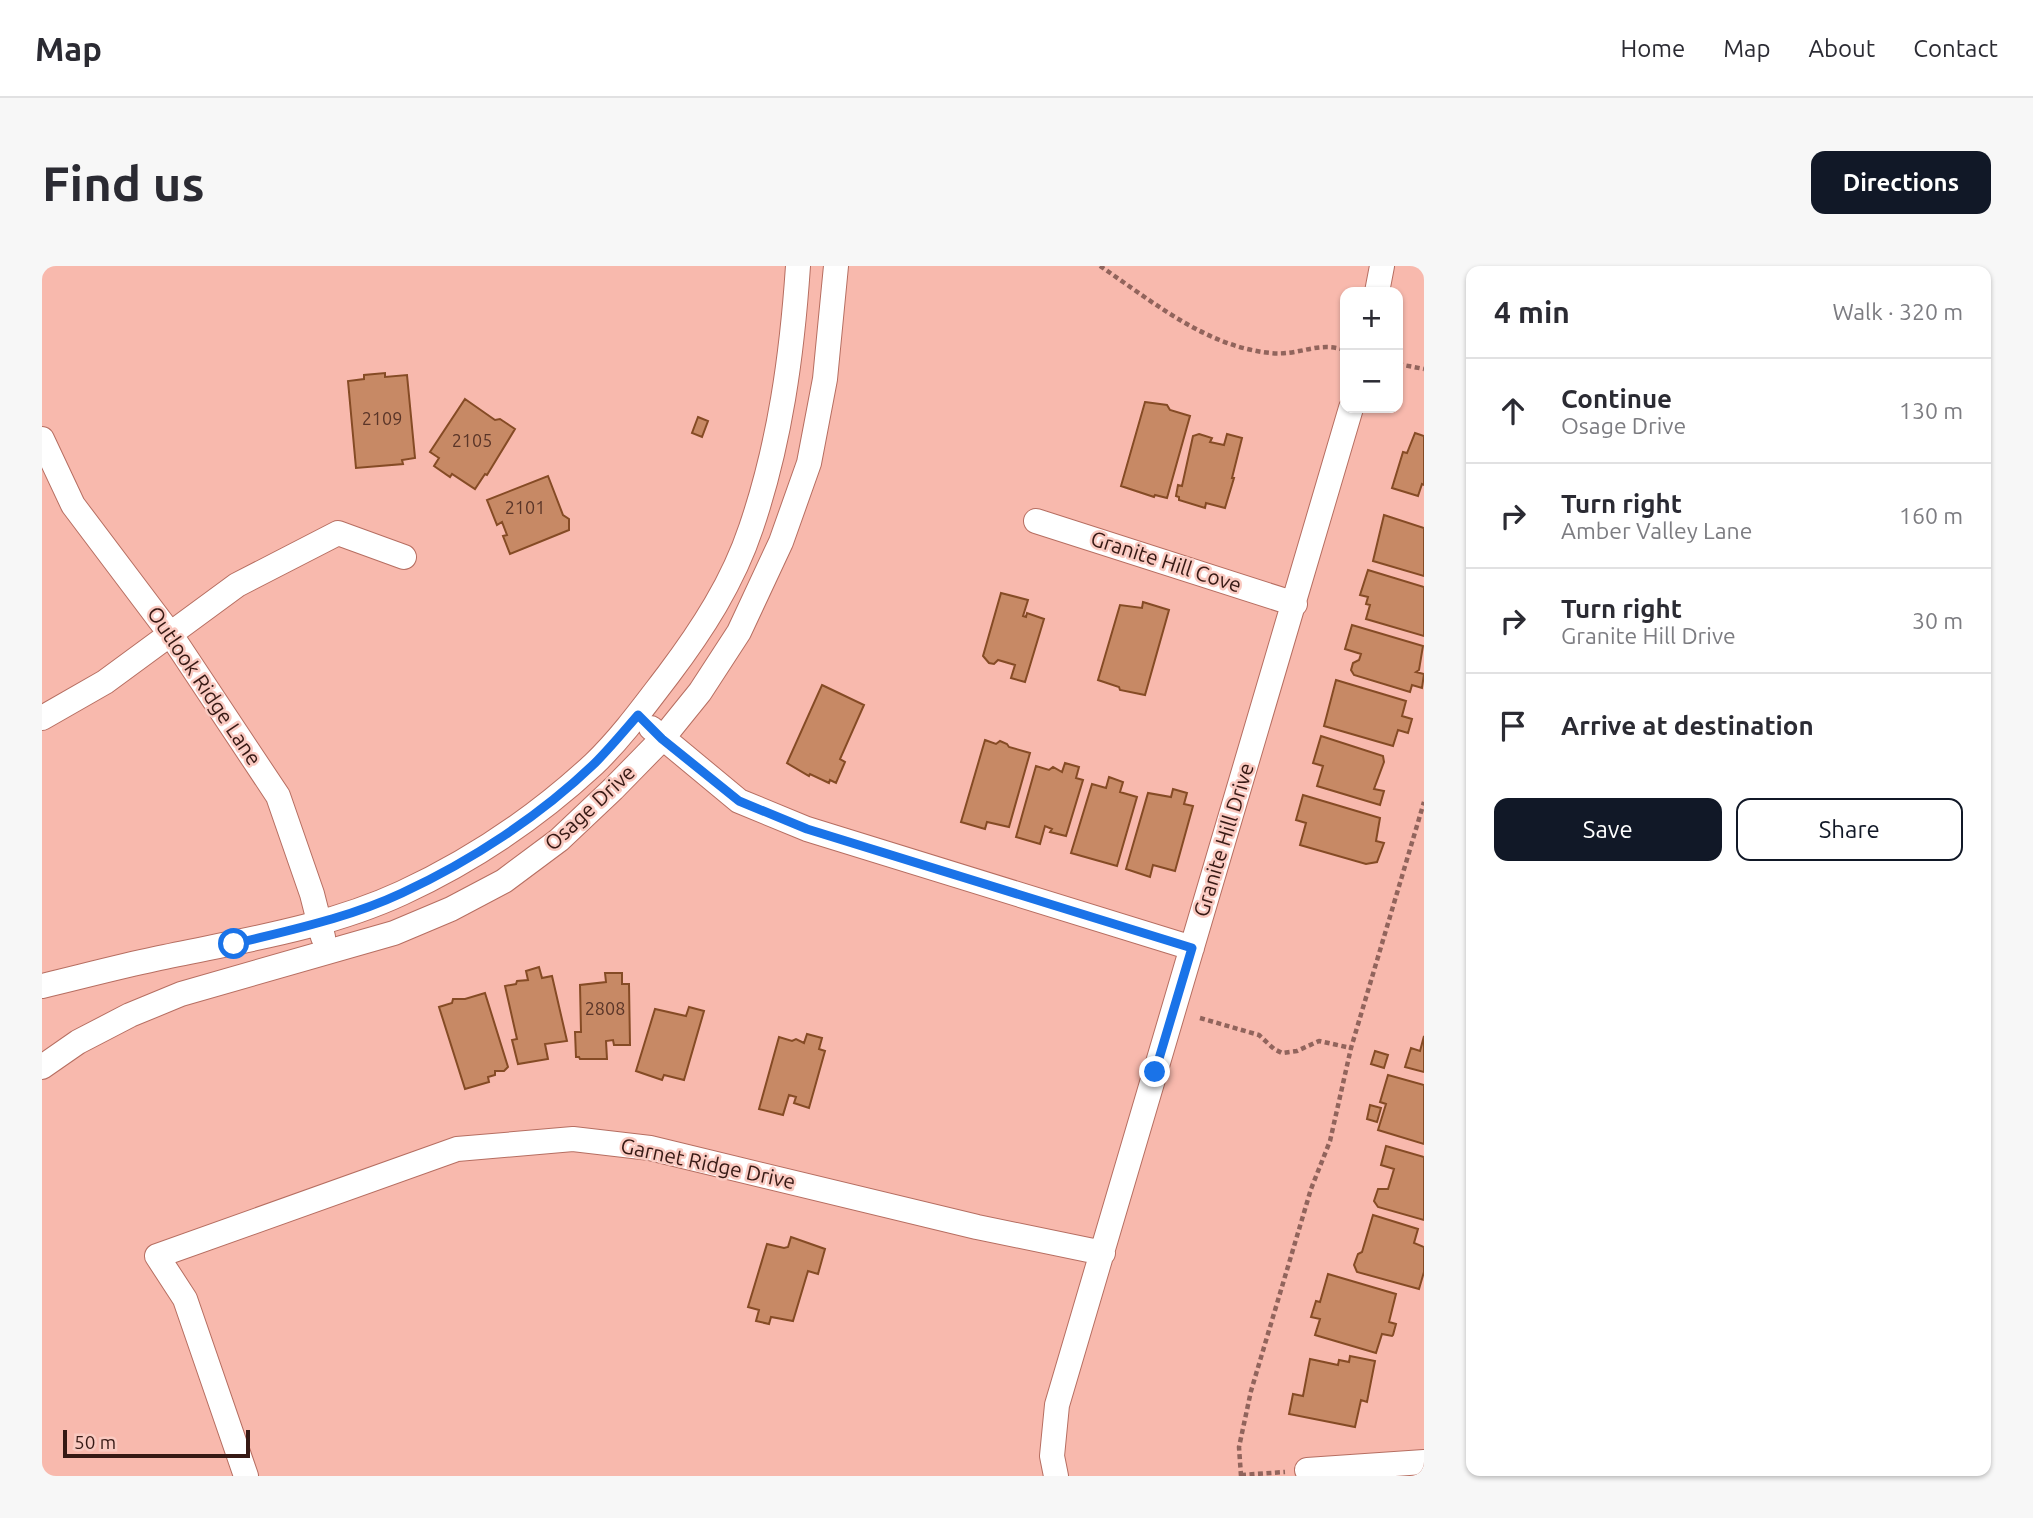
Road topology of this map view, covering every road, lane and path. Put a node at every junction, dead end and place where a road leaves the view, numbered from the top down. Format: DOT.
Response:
graph roads {
  1 [pos="798,266"];
  2 [pos="836,266"];
  3 [pos="1100,266"];
  4 [pos="1382,266"];
  5 [pos="1378,287"];
  6 [pos="1340,349"];
  7 [pos="1403,366"];
  8 [pos="1424,369"];
  9 [pos="1350,413"];
  10 [pos="42,439"];
  11 [pos="1036,521"];
  12 [pos="404,557"];
  13 [pos="1295,604"];
  14 [pos="171,635"];
  15 [pos="638,715"];
  16 [pos="42,718"];
  17 [pos="662,739"];
  18 [pos="1424,802"];
  19 [pos="320,923"];
  20 [pos="1192,948"];
  21 [pos="327,951"];
  22 [pos="42,986"];
  23 [pos="1200,1018"];
  24 [pos="1351,1048"];
  25 [pos="42,1067"];
  26 [pos="1103,1253"];
  27 [pos="1424,1462"];
  28 [pos="1307,1470"];
  29 [pos="246,1476"];
  30 [pos="1056,1476"];
  31 [pos="1241,1476"];
  1 -- 15 [label="street, Osage Drive"];
  2 -- 17 [label="street, Osage Drive"];
  3 -- 6 [label="path"];
  4 -- 5 [label="street"];
  7 -- 8 [label="path"];
  9 -- 13 [label="street, Granite Hill Drive"];
  10 -- 14 [label="street, Outlook Ridge Lane"];
  11 -- 13 [label="street, Granite Hill Cove"];
  12 -- 14 [label="street"];
  13 -- 20 [label="street, Granite Hill Drive"];
  14 -- 16 [label="street"];
  14 -- 19 [label="street, Outlook Ridge Lane"];
  15 -- 17 [label="street"];
  15 -- 19 [label="street, Osage Drive"];
  17 -- 20 [label="street"];
  17 -- 21 [label="street, Osage Drive"];
  18 -- 24 [label="path"];
  19 -- 21 [label="street, Outlook Ridge Lane"];
  19 -- 22 [label="street, Osage Drive"];
  20 -- 26 [label="street, Granite Hill Drive"];
  21 -- 25 [label="street, Osage Drive"];
  23 -- 24 [label="path"];
  24 -- 31 [label="path"];
  26 -- 29 [label="street, Garnet Ridge Drive"];
  26 -- 30 [label="street, Granite Hill Drive"];
  27 -- 28 [label="street"];
  28 -- 31 [label="path"];
}
